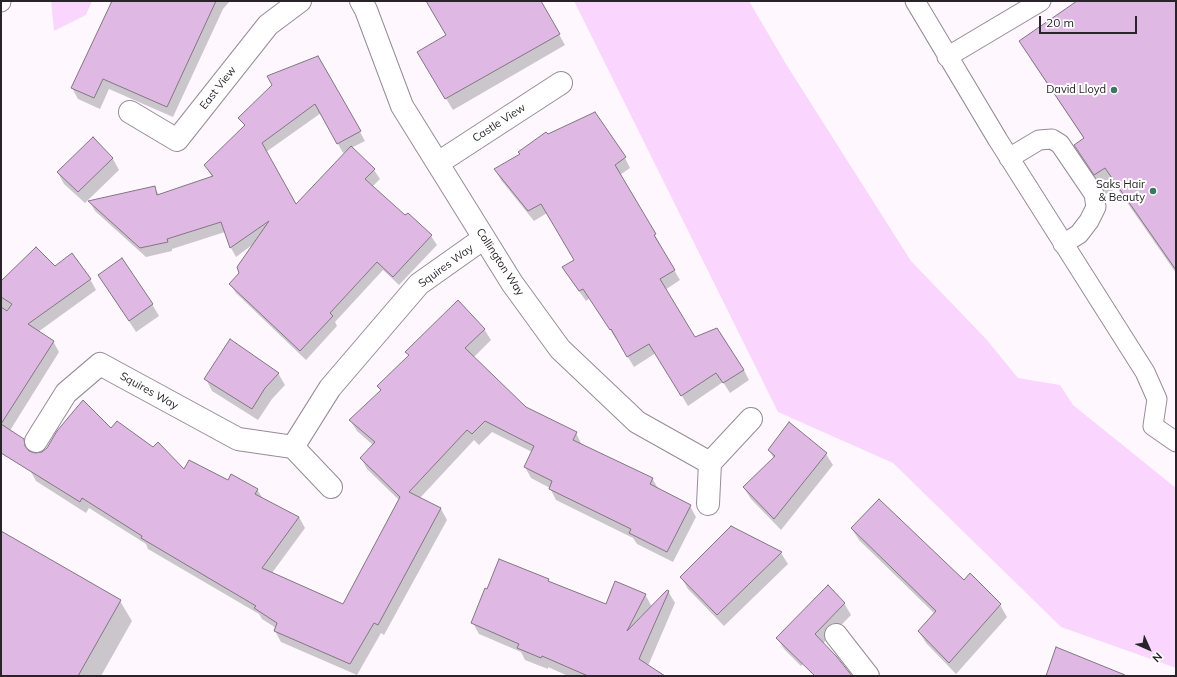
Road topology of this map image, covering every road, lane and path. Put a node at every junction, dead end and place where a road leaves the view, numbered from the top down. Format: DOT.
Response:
graph roads {
  1 [pos="300,1"];
  2 [pos="361,1"];
  3 [pos="915,1"];
  4 [pos="1041,1"];
  5 [pos="948,57"];
  6 [pos="561,84"];
  7 [pos="130,112"];
  8 [pos="1009,158"];
  9 [pos="438,163"];
  10 [pos="484,238"];
  11 [pos="1063,244"];
  12 [pos="751,419"];
  13 [pos="36,441"];
  14 [pos="1176,442"];
  15 [pos="293,447"];
  16 [pos="710,463"];
  17 [pos="331,487"];
  18 [pos="708,504"];
  19 [pos="836,635"];
  20 [pos="868,676"];
  1 -- 7 [label="street, East View"];
  2 -- 9 [label="street, Collington Way"];
  3 -- 5 [label="lane"];
  4 -- 5 [label="lane"];
  5 -- 8 [label="lane"];
  6 -- 9 [label="street, Castle View"];
  8 -- 11 [label="lane"];
  8 -- 11 [label="lane"];
  9 -- 10 [label="street, Collington Way"];
  10 -- 15 [label="street, Squires Way"];
  10 -- 16 [label="street, Collington Way"];
  11 -- 14 [label="lane"];
  12 -- 16 [label="street"];
  13 -- 15 [label="street, Squires Way"];
  15 -- 17 [label="street"];
  16 -- 18 [label="street"];
  19 -- 20 [label="street"];
}
